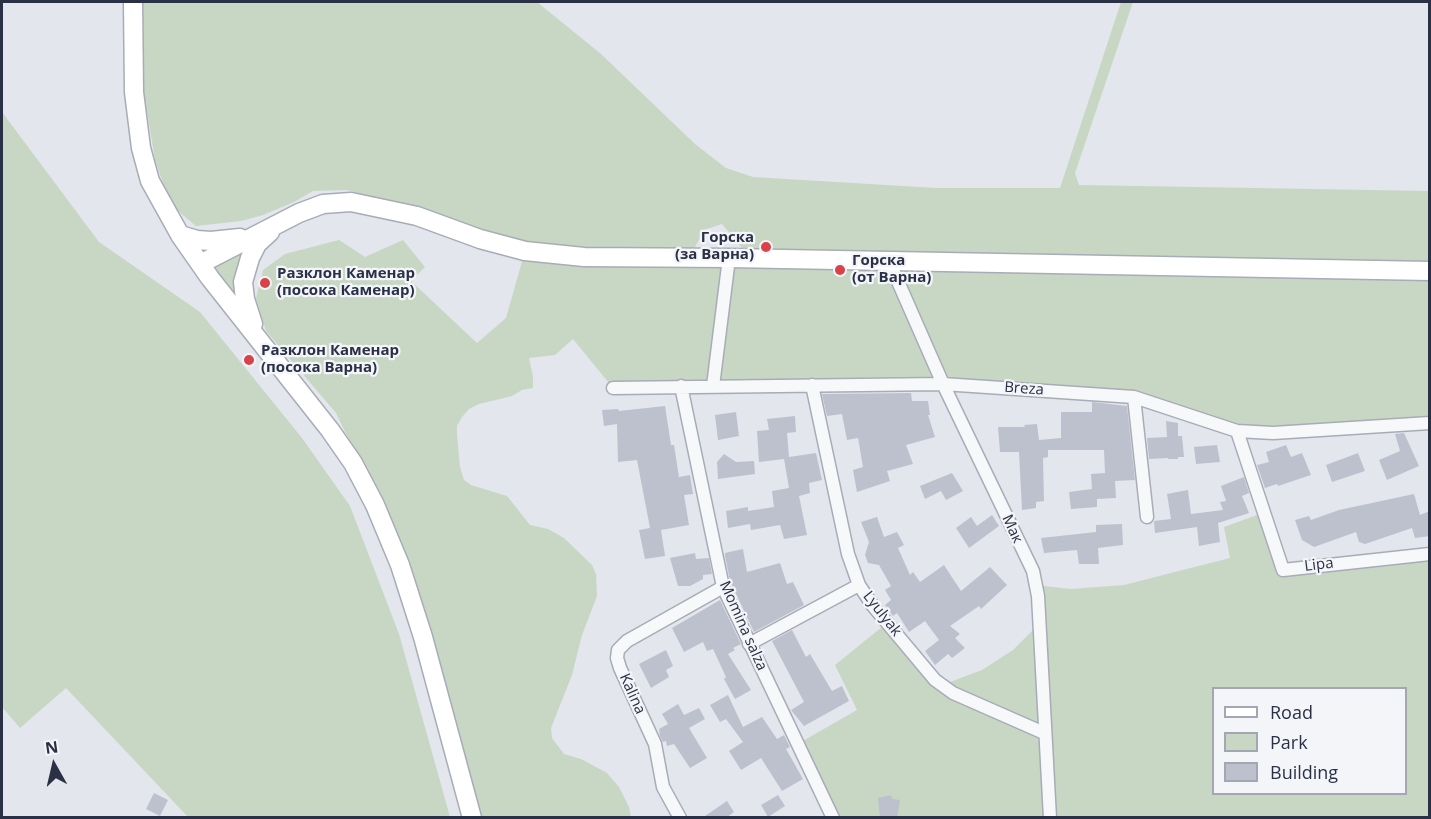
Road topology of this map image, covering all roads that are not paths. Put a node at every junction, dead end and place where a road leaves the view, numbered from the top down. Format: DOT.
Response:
graph roads {
  1 [pos="133,2"];
  2 [pos="276,225"];
  3 [pos="180,235"];
  4 [pos="729,258"];
  5 [pos="889,261"];
  6 [pos="200,264"];
  7 [pos="1430,271"];
  8 [pos="256,334"];
  9 [pos="943,384"];
  10 [pos="812,385"];
  11 [pos="681,386"];
  12 [pos="713,386"];
  13 [pos="613,387"];
  14 [pos="1134,397"];
  15 [pos="1430,423"];
  16 [pos="1237,431"];
  17 [pos="1147,517"];
  18 [pos="1430,554"];
  19 [pos="859,585"];
  20 [pos="723,587"];
  21 [pos="749,644"];
  22 [pos="1044,733"];
  23 [pos="472,818"];
  24 [pos="680,818"];
  25 [pos="833,818"];
  26 [pos="1050,818"];
  1 -- 3 [label="street"];
  2 -- 3 [label="street"];
  2 -- 4 [label="street"];
  2 -- 6 [label="street"];
  2 -- 8 [label="street"];
  3 -- 6 [label="street"];
  4 -- 5 [label="street"];
  4 -- 12 [label="street"];
  5 -- 7 [label="street"];
  5 -- 9 [label="street, Мак"];
  6 -- 8 [label="street"];
  8 -- 23 [label="street"];
  9 -- 10 [label="street, Breza"];
  9 -- 14 [label="street, Breza"];
  9 -- 22 [label="street, Мак"];
  10 -- 12 [label="street, Breza"];
  10 -- 19 [label="street, Lyulyak"];
  11 -- 12 [label="street, Breza"];
  11 -- 13 [label="street, Breza"];
  11 -- 20 [label="street, Momina salza"];
  14 -- 16 [label="street, Breza"];
  14 -- 17 [label="street"];
  15 -- 16 [label="street, Breza"];
  16 -- 18 [label="street, Lipa"];
  19 -- 21 [label="street"];
  19 -- 22 [label="street, Lyulyak"];
  20 -- 21 [label="street, Momina salza"];
  20 -- 24 [label="street, Kalina"];
  21 -- 25 [label="street, Momina salza"];
  22 -- 26 [label="street, Мак"];
}
